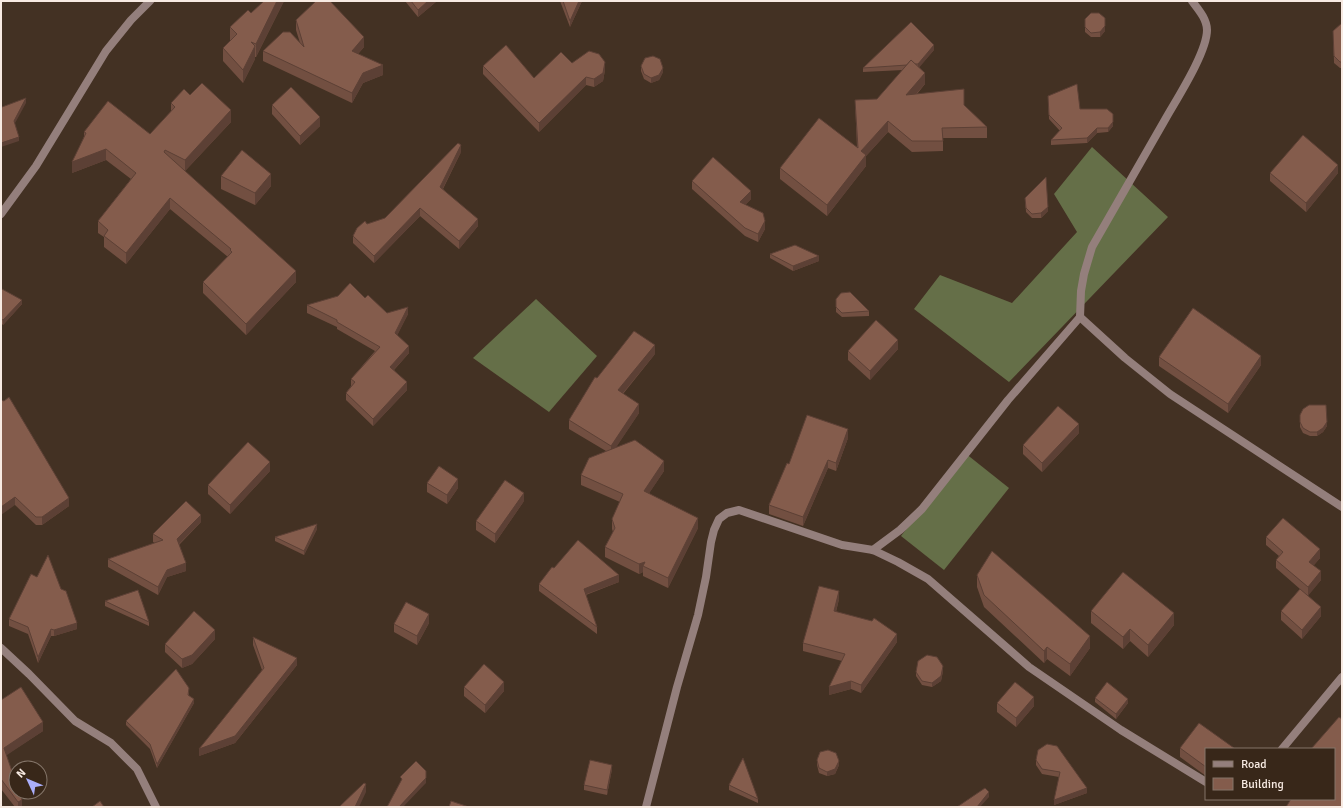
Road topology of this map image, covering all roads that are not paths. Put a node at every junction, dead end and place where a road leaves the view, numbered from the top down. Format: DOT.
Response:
graph roads {
  1 [pos="150,1"];
  2 [pos="1192,1"];
  3 [pos="1,214"];
  4 [pos="1080,317"];
  5 [pos="1342,506"];
  6 [pos="873,550"];
  7 [pos="1,648"];
  8 [pos="1342,677"];
  9 [pos="1283,748"];
  10 [pos="1205,781"];
  11 [pos="156,807"];
  12 [pos="646,807"];
  1 -- 3 [label="street"];
  2 -- 4 [label="street"];
  4 -- 5 [label="street"];
  4 -- 6 [label="street"];
  6 -- 10 [label="street"];
  6 -- 12 [label="street"];
  7 -- 11 [label="street"];
  8 -- 9 [label="street"];
}
